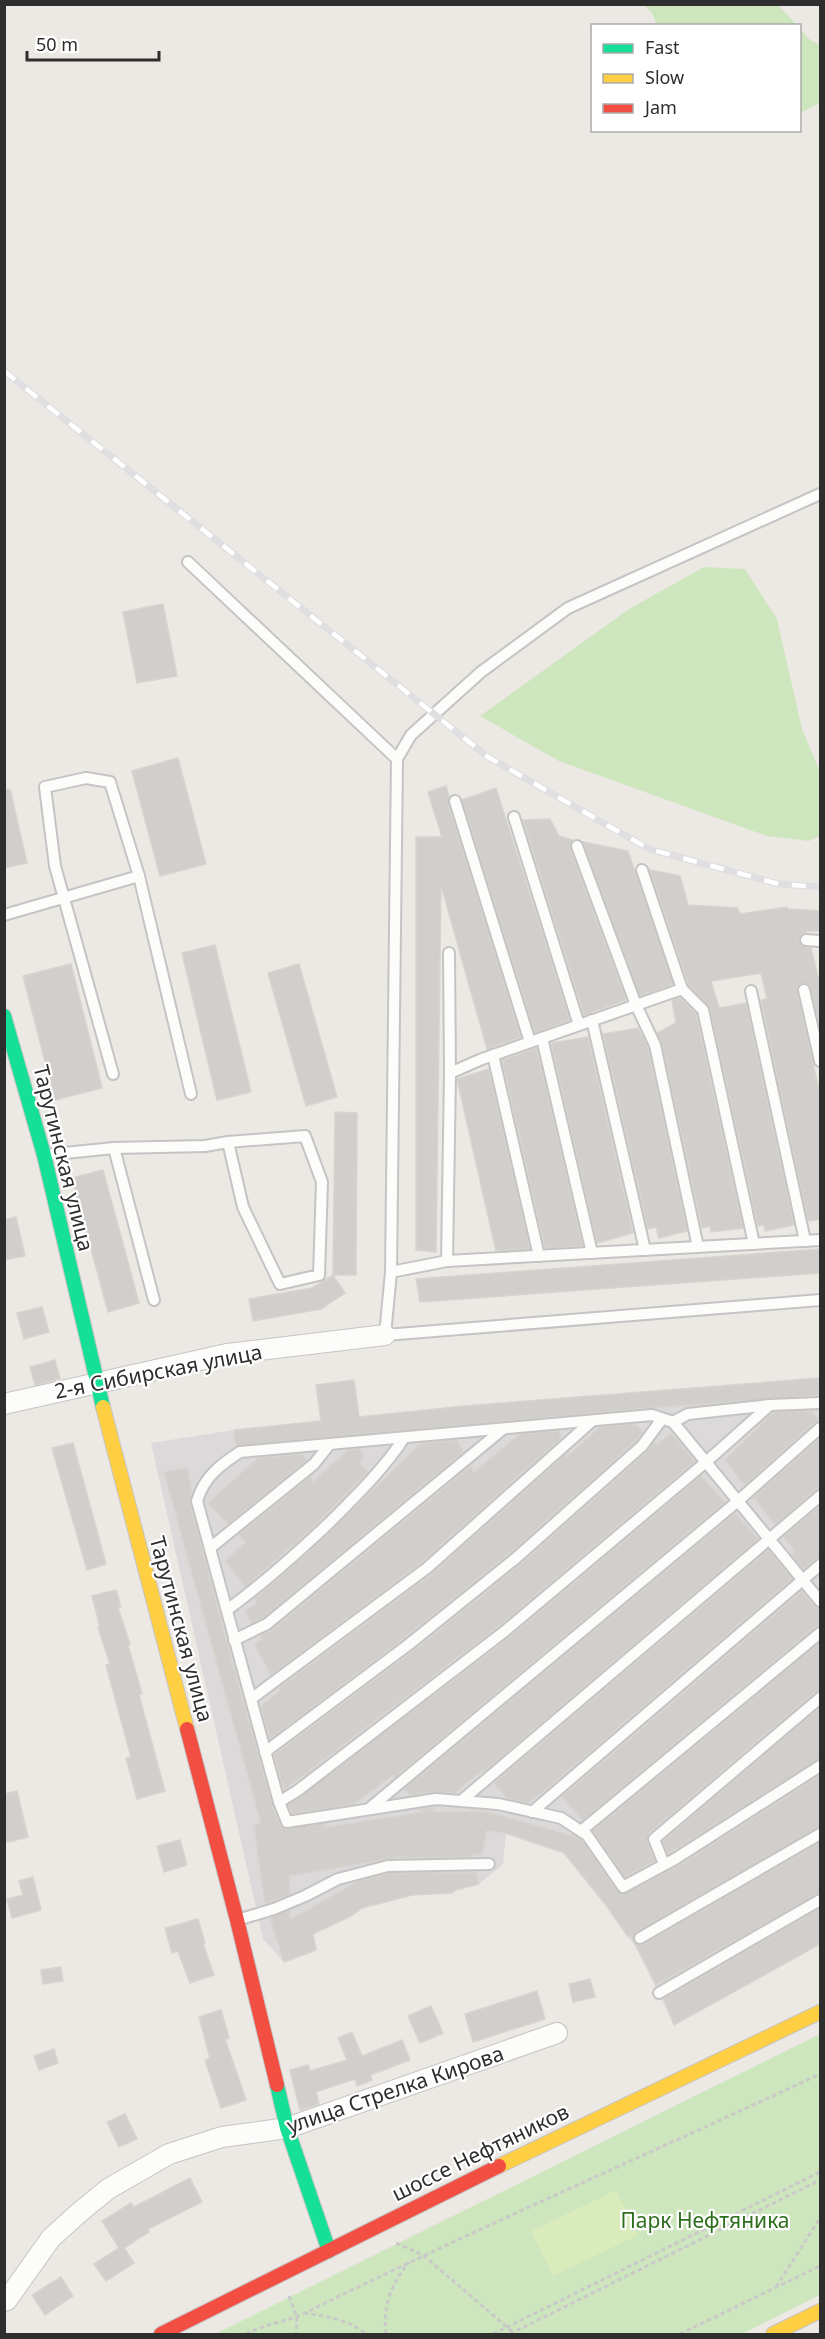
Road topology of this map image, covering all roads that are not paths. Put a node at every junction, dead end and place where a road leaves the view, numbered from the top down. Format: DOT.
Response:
graph roads {
  1 [pos="820,494"];
  2 [pos="188,562"];
  3 [pos="397,759"];
  4 [pos="455,801"];
  5 [pos="514,817"];
  6 [pos="577,846"];
  7 [pos="642,870"];
  8 [pos="139,876"];
  9 [pos="66,897"];
  10 [pos="4,915"];
  11 [pos="806,940"];
  12 [pos="820,941"];
  13 [pos="449,953"];
  14 [pos="682,989"];
  15 [pos="804,990"];
  16 [pos="751,991"];
  17 [pos="636,1005"];
  18 [pos="4,1016"];
  19 [pos="592,1020"];
  20 [pos="579,1025"];
  21 [pos="542,1038"];
  22 [pos="530,1042"];
  23 [pos="493,1055"];
  24 [pos="820,1061"];
  25 [pos="450,1073"];
  26 [pos="113,1074"];
  27 [pos="191,1094"];
  28 [pos="228,1142"];
  29 [pos="114,1148"];
  30 [pos="44,1155"];
  31 [pos="820,1240"];
  32 [pos="805,1241"];
  33 [pos="754,1244"];
  34 [pos="698,1247"];
  35 [pos="645,1250"];
  36 [pos="592,1253"];
  37 [pos="540,1256"];
  38 [pos="447,1261"];
  39 [pos="391,1272"];
  40 [pos="153,1300"];
  41 [pos="820,1300"];
  42 [pos="385,1335"];
  43 [pos="96,1382"];
  44 [pos="820,1403"];
  45 [pos="4,1404"];
  46 [pos="770,1405"];
  47 [pos="668,1420"];
  48 [pos="593,1421"];
  49 [pos="820,1428"];
  50 [pos="504,1429"];
  51 [pos="404,1438"];
  52 [pos="329,1444"];
  53 [pos="706,1462"];
  54 [pos="820,1496"];
  55 [pos="738,1501"];
  56 [pos="769,1539"];
  57 [pos="210,1548"];
  58 [pos="820,1565"];
  59 [pos="803,1580"];
  60 [pos="820,1601"];
  61 [pos="226,1610"];
  62 [pos="820,1633"];
  63 [pos="234,1640"];
  64 [pos="820,1698"];
  65 [pos="251,1699"];
  66 [pos="265,1752"];
  67 [pos="820,1766"];
  68 [pos="461,1801"];
  69 [pos="279,1802"];
  70 [pos="369,1809"];
  71 [pos="532,1812"];
  72 [pos="581,1831"];
  73 [pos="820,1834"];
  74 [pos="489,1864"];
  75 [pos="664,1864"];
  76 [pos="820,1900"];
  77 [pos="237,1920"];
  78 [pos="640,1938"];
  79 [pos="659,1993"];
  80 [pos="820,2012"];
  81 [pos="557,2033"];
  82 [pos="287,2128"];
  83 [pos="329,2251"];
  84 [pos="4,2301"];
  85 [pos="819,2316"];
  86 [pos="161,2334"];
  87 [pos="773,2334"];
  1 -- 3 [label="lane"];
  2 -- 3 [label="lane"];
  3 -- 39 [label="lane"];
  4 -- 22 [label="lane"];
  5 -- 20 [label="lane"];
  6 -- 17 [label="lane"];
  7 -- 14 [label="lane"];
  8 -- 9 [label="lane"];
  8 -- 9 [label="lane"];
  8 -- 27 [label="lane"];
  9 -- 10 [label="lane"];
  9 -- 26 [label="lane"];
  11 -- 12 [label="lane"];
  13 -- 25 [label="lane"];
  14 -- 17 [label="lane"];
  14 -- 33 [label="lane"];
  15 -- 24 [label="lane"];
  16 -- 32 [label="lane"];
  17 -- 19 [label="lane"];
  17 -- 34 [label="lane"];
  18 -- 30 [label="street, Тарутинская улица"];
  19 -- 20 [label="lane"];
  19 -- 35 [label="lane"];
  20 -- 21 [label="lane"];
  21 -- 22 [label="lane"];
  21 -- 36 [label="lane"];
  22 -- 23 [label="lane"];
  23 -- 25 [label="lane"];
  23 -- 37 [label="lane"];
  25 -- 38 [label="lane"];
  28 -- 28 [label="lane"];
  28 -- 29 [label="lane"];
  29 -- 30 [label="lane"];
  29 -- 40 [label="lane"];
  30 -- 43 [label="street, Тарутинская улица"];
  31 -- 32 [label="lane"];
  32 -- 33 [label="lane"];
  33 -- 34 [label="lane"];
  34 -- 35 [label="lane"];
  35 -- 36 [label="lane"];
  36 -- 37 [label="lane"];
  37 -- 38 [label="lane"];
  38 -- 39 [label="lane"];
  39 -- 42 [label="lane"];
  41 -- 42 [label="lane"];
  42 -- 43 [label="street, 2-я Сибирская улица"];
  43 -- 45 [label="street, 2-я Сибирская улица"];
  43 -- 77 [label="street, Тарутинская улица"];
  44 -- 46 [label="lane"];
  46 -- 47 [label="lane"];
  46 -- 53 [label="lane"];
  47 -- 48 [label="lane"];
  47 -- 53 [label="lane"];
  47 -- 66 [label="lane"];
  48 -- 50 [label="lane"];
  48 -- 65 [label="lane"];
  49 -- 55 [label="lane"];
  50 -- 51 [label="lane"];
  50 -- 63 [label="lane"];
  51 -- 52 [label="lane"];
  51 -- 61 [label="lane"];
  52 -- 57 [label="lane"];
  52 -- 57 [label="lane"];
  53 -- 55 [label="lane"];
  53 -- 69 [label="lane"];
  54 -- 56 [label="lane"];
  55 -- 56 [label="lane"];
  55 -- 70 [label="lane"];
  56 -- 59 [label="lane"];
  56 -- 68 [label="lane"];
  57 -- 61 [label="lane"];
  58 -- 59 [label="lane"];
  59 -- 60 [label="lane"];
  59 -- 71 [label="lane"];
  61 -- 63 [label="lane"];
  62 -- 72 [label="lane"];
  63 -- 65 [label="lane"];
  64 -- 75 [label="lane"];
  65 -- 66 [label="lane"];
  66 -- 69 [label="lane"];
  67 -- 75 [label="lane"];
  68 -- 70 [label="lane"];
  68 -- 71 [label="lane"];
  69 -- 70 [label="lane"];
  71 -- 72 [label="lane"];
  72 -- 75 [label="lane"];
  73 -- 78 [label="lane"];
  74 -- 77 [label="lane"];
  76 -- 79 [label="lane"];
  77 -- 82 [label="street, Тарутинская улица"];
  80 -- 83 [label="street, шоссе Нефтяников"];
  81 -- 82 [label="street, улица Стрелка Кирова"];
  82 -- 83 [label="street, Тарутинская улица"];
  82 -- 84 [label="street, улица Стрелка Кирова"];
  83 -- 86 [label="street, шоссе Нефтяников"];
  85 -- 87 [label="street"];
}
